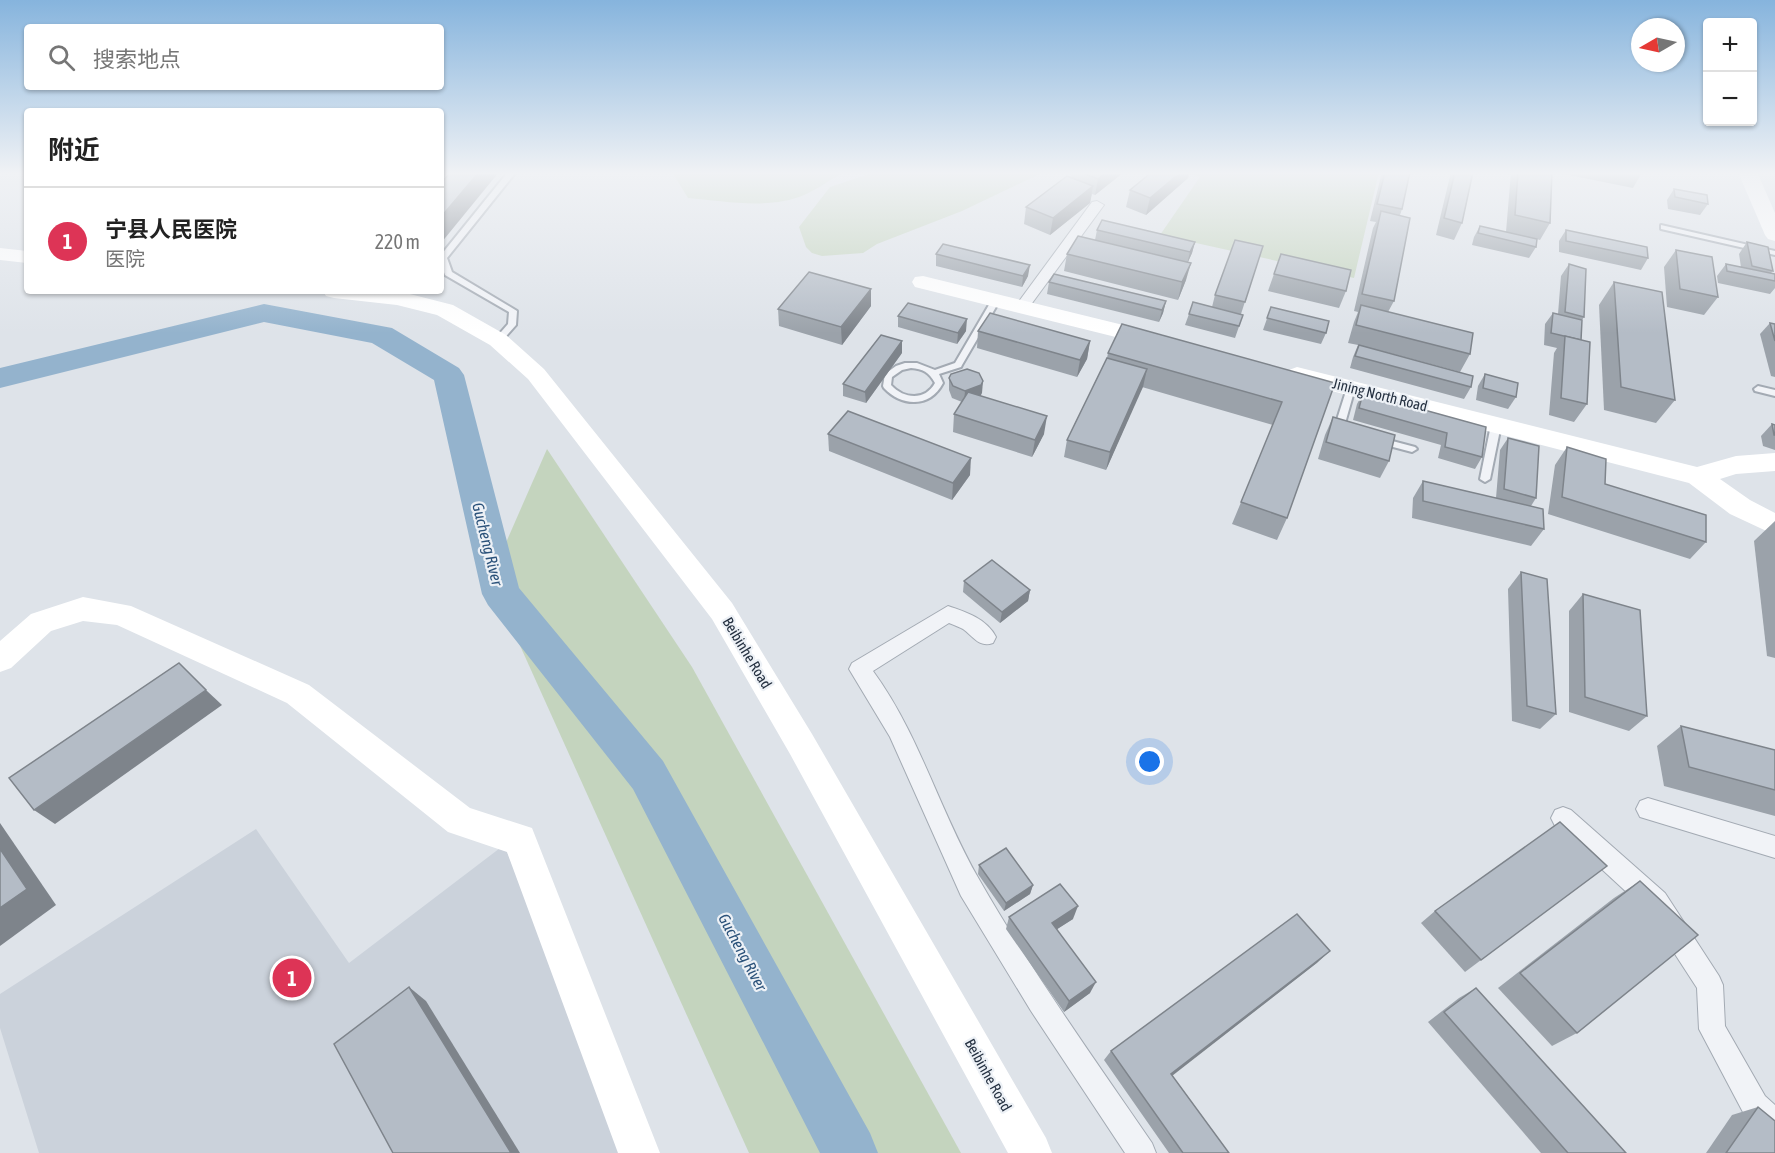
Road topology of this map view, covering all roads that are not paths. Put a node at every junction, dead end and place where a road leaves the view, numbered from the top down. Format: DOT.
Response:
graph roads {
  1 [pos="469,226"];
  2 [pos="1082,226"];
  3 [pos="1664,227"];
  4 [pos="1775,253"];
  5 [pos="0,254"];
  6 [pos="24,257"];
  7 [pos="444,257"];
  8 [pos="444,261"];
  9 [pos="922,282"];
  10 [pos="361,294"];
  11 [pos="996,300"];
  12 [pos="1022,307"];
  13 [pos="498,340"];
  14 [pos="1181,346"];
  15 [pos="1271,368"];
  16 [pos="934,373"];
  17 [pos="1351,388"];
  18 [pos="1758,389"];
  19 [pos="1775,393"];
  20 [pos="1496,425"];
  21 [pos="1349,432"];
  22 [pos="1370,438"];
  23 [pos="1412,449"];
  24 [pos="1775,462"];
  25 [pos="1697,476"];
  26 [pos="1485,479"];
  27 [pos="1775,525"];
  28 [pos="986,637"];
  29 [pos="0,659"];
  30 [pos="1648,809"];
  31 [pos="1563,818"];
  32 [pos="1775,847"];
  33 [pos="1775,1123"];
  34 [pos="639,1153"];
  35 [pos="1031,1153"];
  36 [pos="1142,1153"];
  1 -- 7 [label="lane"];
  2 -- 12 [label="street"];
  3 -- 4 [label="lane"];
  5 -- 6 [label="street"];
  8 -- 13 [label="lane"];
  9 -- 11 [label="street"];
  10 -- 13 [label="street, Beibinhe Road"];
  11 -- 12 [label="street"];
  11 -- 16 [label="lane"];
  12 -- 14 [label="street"];
  13 -- 35 [label="street, Beibinhe Road"];
  15 -- 17 [label="street, Jining North Road"];
  16 -- 16 [label="lane"];
  17 -- 20 [label="street, Jining North Road"];
  17 -- 21 [label="lane"];
  18 -- 19 [label="lane"];
  20 -- 25 [label="street, Jining North Road"];
  20 -- 26 [label="lane"];
  22 -- 23 [label="lane"];
  24 -- 25 [label="street, Jining North Road"];
  25 -- 27 [label="street, Jining North Road"];
  28 -- 36 [label="street"];
  29 -- 34 [label="street"];
  30 -- 32 [label="street"];
  31 -- 33 [label="street"];
}
